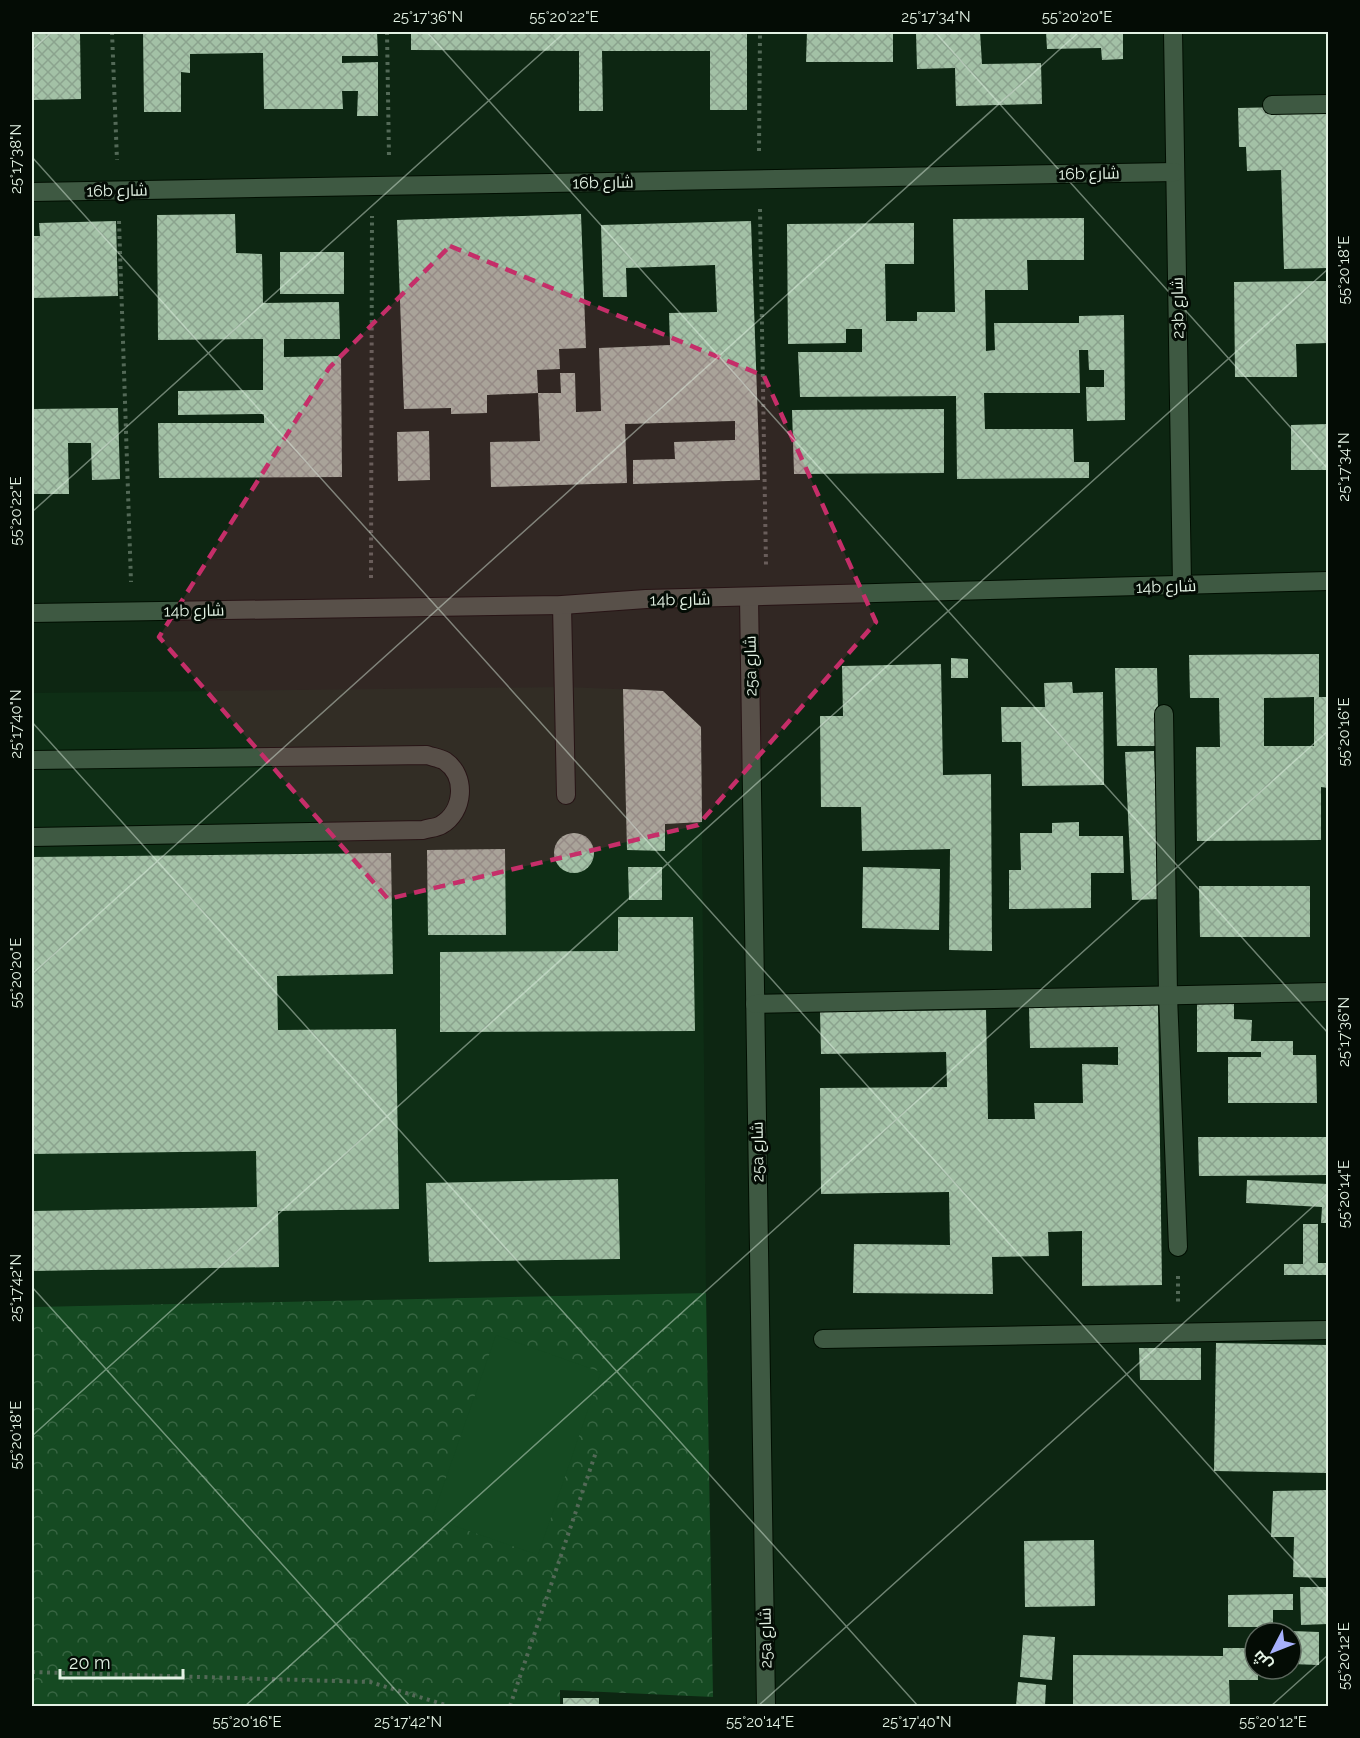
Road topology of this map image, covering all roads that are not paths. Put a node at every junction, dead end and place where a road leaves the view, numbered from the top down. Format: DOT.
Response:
graph roads {
  1 [pos="1173,32"];
  2 [pos="1329,104"];
  3 [pos="1272,105"];
  4 [pos="1175,172"];
  5 [pos="32,192"];
  6 [pos="1329,581"];
  7 [pos="1182,585"];
  8 [pos="757,597"];
  9 [pos="562,604"];
  10 [pos="32,613"];
  11 [pos="1164,714"];
  12 [pos="32,760"];
  13 [pos="566,795"];
  14 [pos="32,837"];
  15 [pos="1329,992"];
  16 [pos="1168,996"];
  17 [pos="755,1004"];
  18 [pos="1178,1246"];
  19 [pos="1329,1330"];
  20 [pos="823,1339"];
  21 [pos="766,1707"];
  1 -- 4 [label="street, 23b شارع"];
  2 -- 3 [label="street"];
  4 -- 5 [label="street, 16b شارع"];
  4 -- 7 [label="street, 23b شارع"];
  6 -- 7 [label="street, 14b شارع"];
  7 -- 8 [label="street, 14b شارع"];
  8 -- 9 [label="street, 14b شارع"];
  8 -- 17 [label="street, 25a شارع"];
  9 -- 10 [label="street, 14b شارع"];
  9 -- 13 [label="street"];
  11 -- 16 [label="street"];
  12 -- 14 [label="street"];
  15 -- 16 [label="street"];
  16 -- 17 [label="street"];
  16 -- 18 [label="street"];
  17 -- 21 [label="street, 25a شارع"];
  19 -- 20 [label="street"];
}
